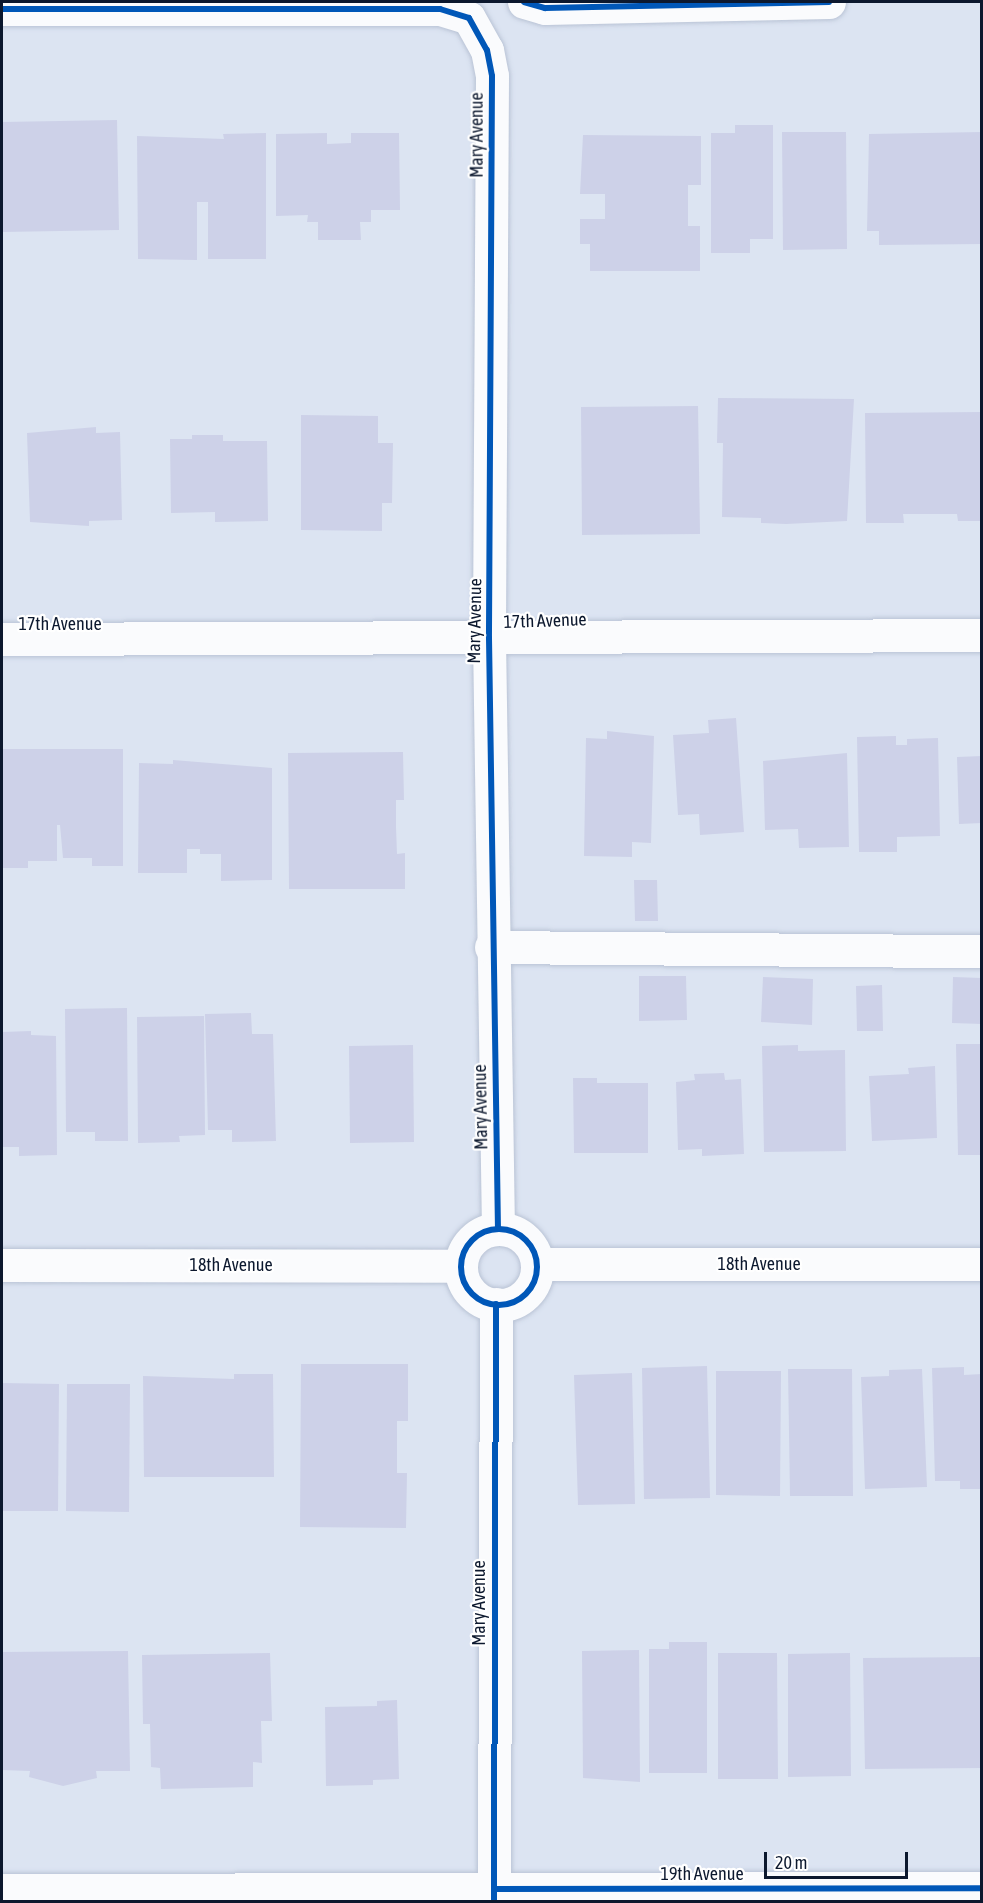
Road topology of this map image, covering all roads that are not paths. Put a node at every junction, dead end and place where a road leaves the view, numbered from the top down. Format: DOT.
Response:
graph roads {
  1 [pos="524,2"];
  2 [pos="828,2"];
  3 [pos="70,5"];
  4 [pos="2,9"];
  5 [pos="981,635"];
  6 [pos="489,638"];
  7 [pos="2,639"];
  8 [pos="491,947"];
  9 [pos="981,951"];
  10 [pos="498,1229"];
  11 [pos="537,1264"];
  12 [pos="981,1264"];
  13 [pos="2,1265"];
  14 [pos="461,1266"];
  15 [pos="496,1304"];
  16 [pos="981,1888"];
  17 [pos="2,1890"];
  18 [pos="494,1895"];
  1 -- 2 [label="street"];
  3 -- 4 [label="street"];
  3 -- 6 [label="street, Mary Avenue"];
  5 -- 6 [label="street, 17th Avenue"];
  6 -- 7 [label="street, 17th Avenue"];
  6 -- 8 [label="street, Mary Avenue"];
  8 -- 9 [label="street"];
  8 -- 10 [label="street, Mary Avenue"];
  10 -- 11 [label="street"];
  10 -- 14 [label="street"];
  11 -- 12 [label="street, 18th Avenue"];
  11 -- 15 [label="street"];
  13 -- 14 [label="street, 18th Avenue"];
  14 -- 15 [label="street"];
  15 -- 18 [label="street, Mary Avenue"];
  16 -- 18 [label="street, 19th Avenue"];
  17 -- 18 [label="street, 19th Avenue"];
}
